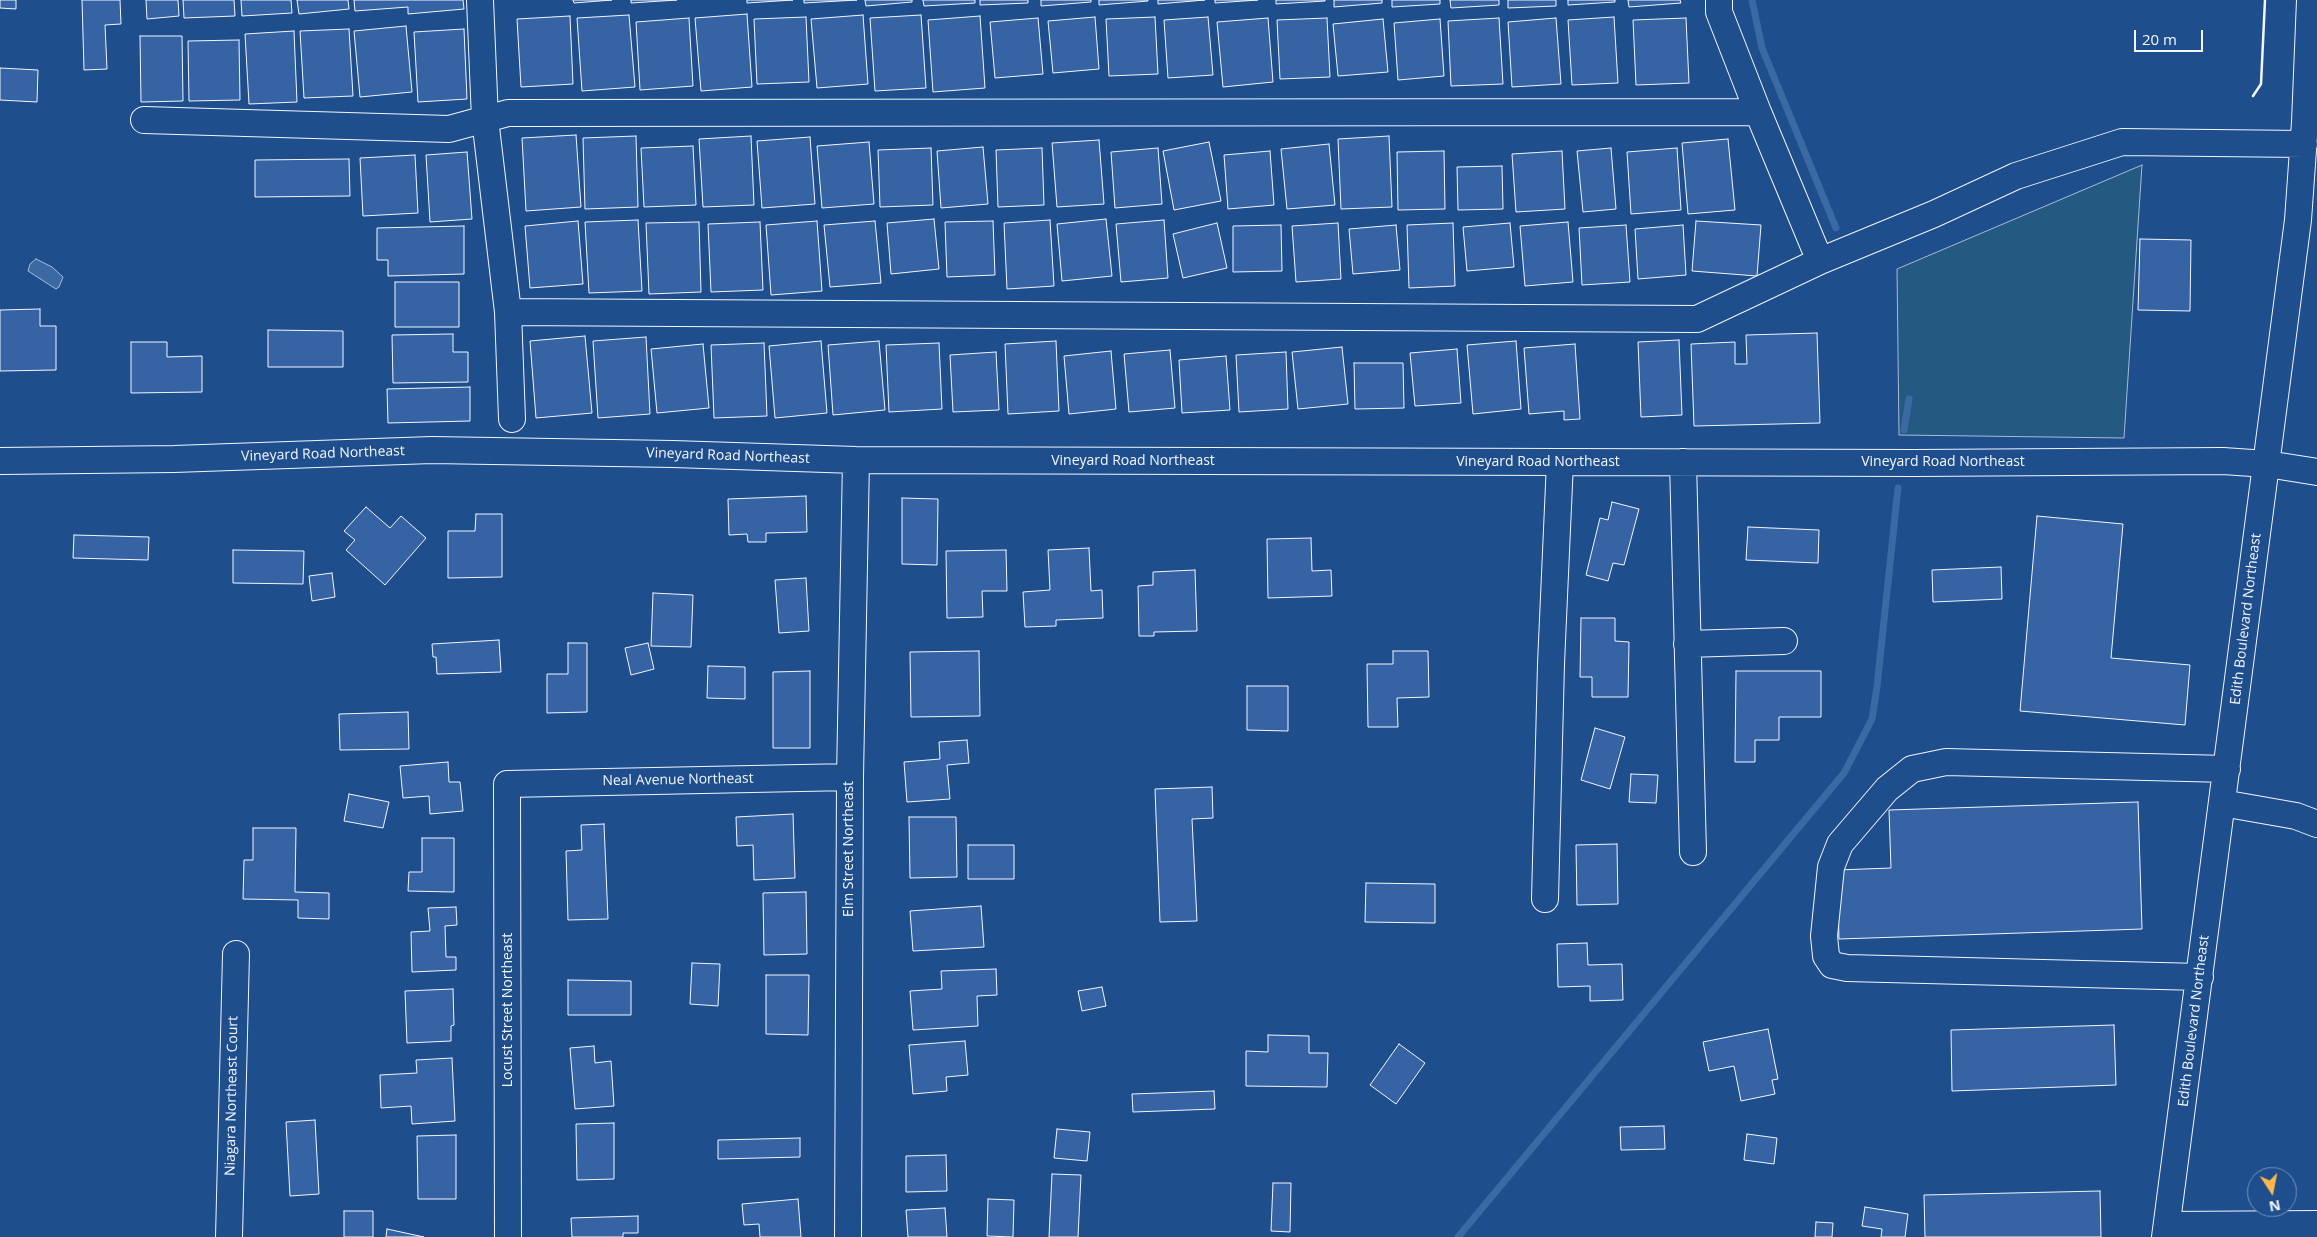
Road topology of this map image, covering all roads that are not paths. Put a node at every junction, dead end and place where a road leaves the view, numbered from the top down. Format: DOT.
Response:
graph roads {
  1 [pos="480,0"];
  2 [pos="1719,0"];
  3 [pos="2310,0"];
  4 [pos="1758,112"];
  5 [pos="485,119"];
  6 [pos="144,120"];
  7 [pos="2304,144"];
  8 [pos="1820,261"];
  9 [pos="508,312"];
  10 [pos="512,419"];
  11 [pos="856,460"];
  12 [pos="0,461"];
  13 [pos="1560,462"];
  14 [pos="1683,462"];
  15 [pos="2267,464"];
  16 [pos="2317,472"];
  17 [pos="1784,641"];
  18 [pos="1687,644"];
  19 [pos="2227,769"];
  20 [pos="850,777"];
  21 [pos="507,784"];
  22 [pos="2222,803"];
  23 [pos="2310,819"];
  24 [pos="1693,852"];
  25 [pos="1546,899"];
  26 [pos="236,954"];
  27 [pos="2200,976"];
  28 [pos="2317,1224"];
  29 [pos="2166,1231"];
  30 [pos="228,1237"];
  31 [pos="508,1237"];
  32 [pos="848,1237"];
  1 -- 5 [label="street"];
  2 -- 4 [label="street"];
  3 -- 7 [label="street, Edith Boulevard Northeast"];
  4 -- 5 [label="street"];
  4 -- 8 [label="street"];
  5 -- 6 [label="street"];
  5 -- 9 [label="street"];
  7 -- 8 [label="street"];
  7 -- 15 [label="street, Edith Boulevard Northeast"];
  8 -- 9 [label="street"];
  9 -- 10 [label="street"];
  11 -- 12 [label="street, Vineyard Road Northeast"];
  11 -- 13 [label="street, Vineyard Road Northeast"];
  11 -- 20 [label="street, Elm Street Northeast"];
  13 -- 14 [label="street, Vineyard Road Northeast"];
  13 -- 25 [label="street"];
  14 -- 15 [label="street, Vineyard Road Northeast"];
  14 -- 18 [label="street"];
  15 -- 16 [label="street, Vineyard Road Northeast"];
  15 -- 19 [label="street, Edith Boulevard Northeast"];
  17 -- 18 [label="street"];
  18 -- 24 [label="street"];
  19 -- 22 [label="street, Edith Boulevard Northeast"];
  19 -- 27 [label="street"];
  20 -- 21 [label="street, Neal Avenue Northeast"];
  20 -- 32 [label="street, Elm Street Northeast"];
  21 -- 31 [label="street, Locust Street Northeast"];
  22 -- 23 [label="street"];
  22 -- 27 [label="street, Edith Boulevard Northeast"];
  26 -- 30 [label="street, Niagara Northeast Court"];
  27 -- 29 [label="street, Edith Boulevard Northeast"];
  28 -- 29 [label="street"];
}
